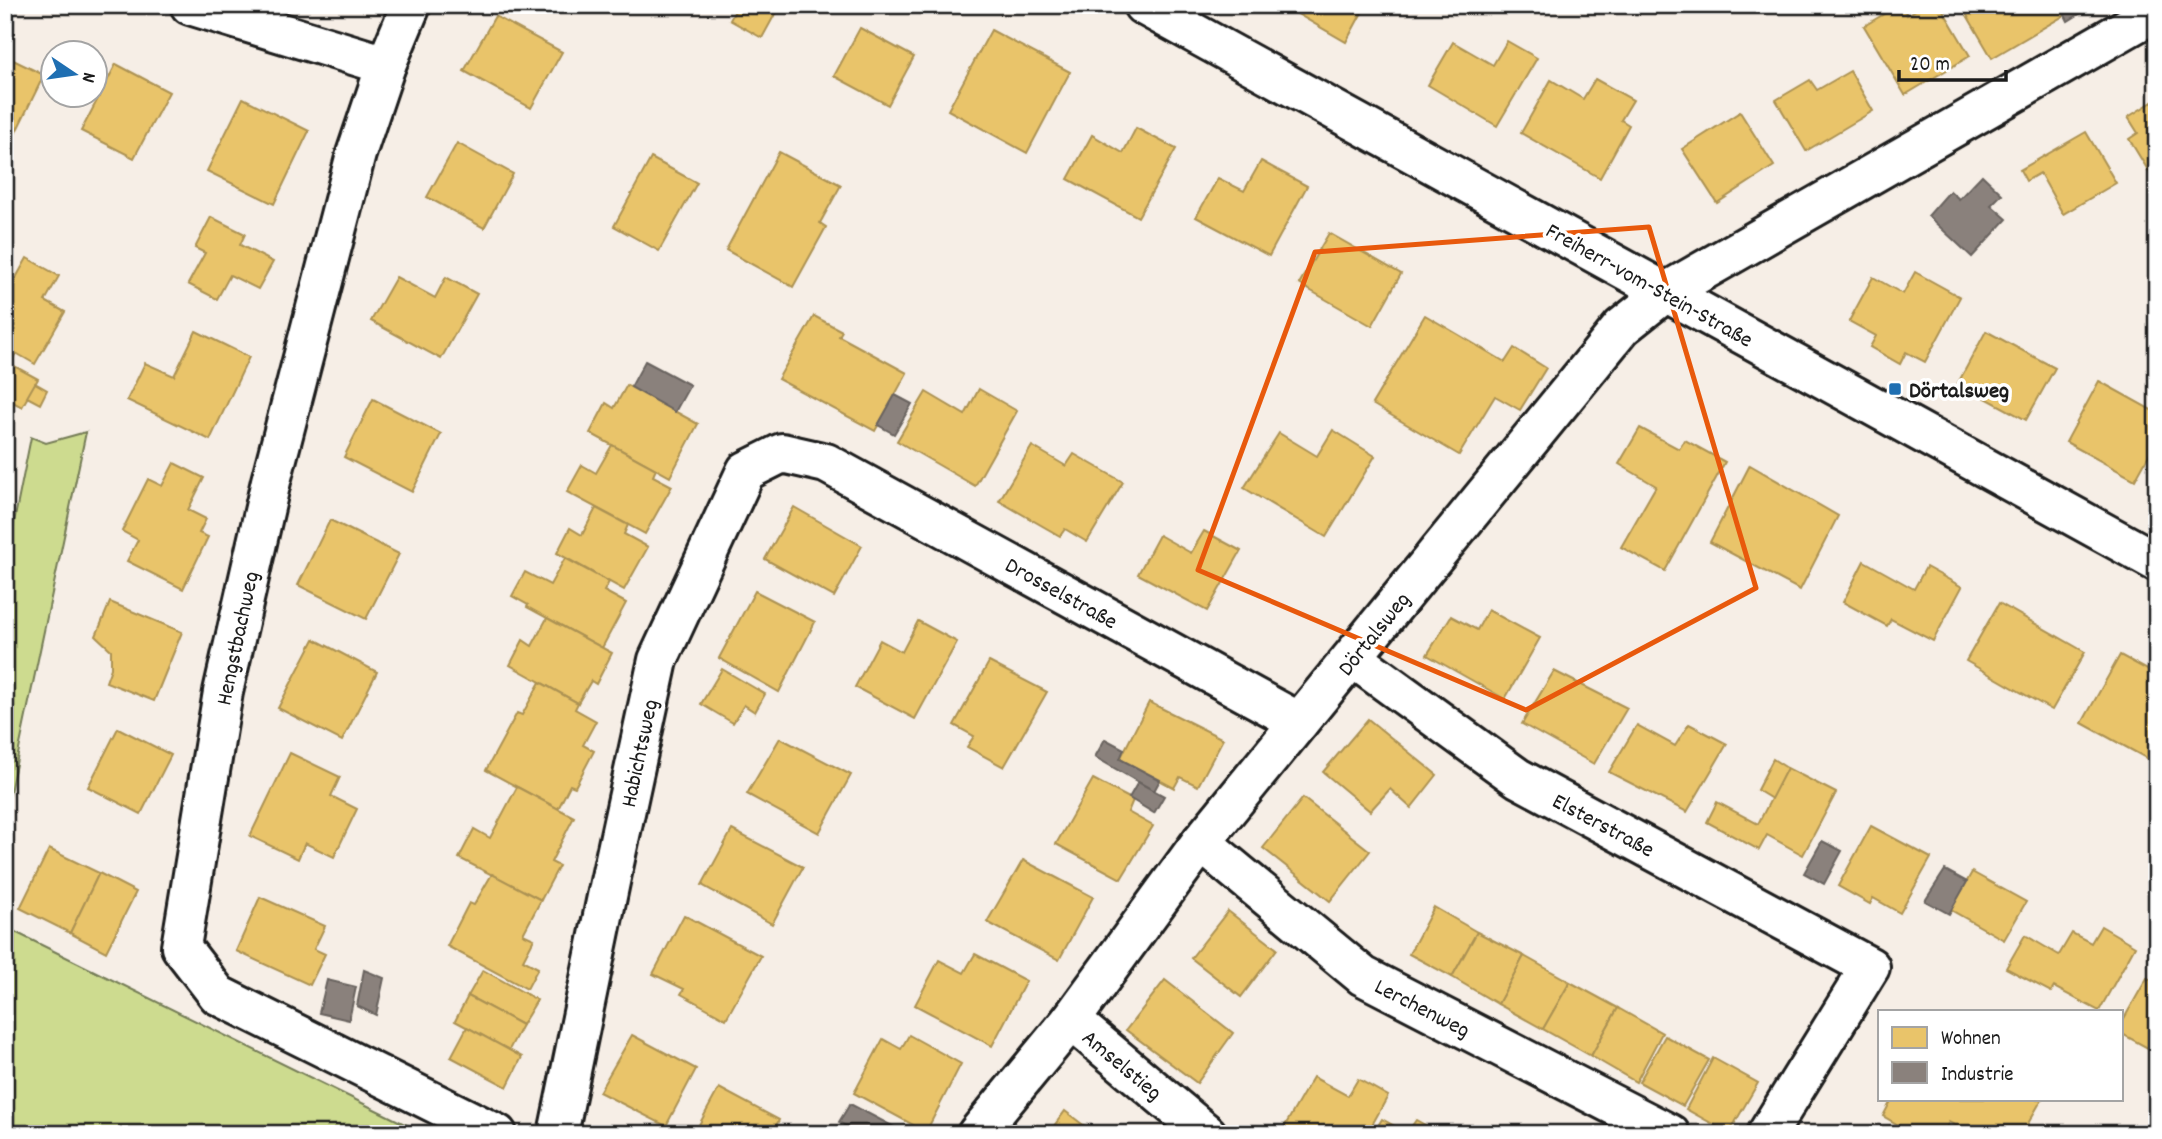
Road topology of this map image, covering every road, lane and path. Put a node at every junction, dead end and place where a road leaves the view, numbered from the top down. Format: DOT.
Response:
graph roads {
  1 [pos="190,5"];
  2 [pos="411,5"];
  3 [pos="1143,5"];
  4 [pos="2157,11"];
  5 [pos="386,65"];
  6 [pos="1666,292"];
  7 [pos="825,463"];
  8 [pos="2157,562"];
  9 [pos="1353,658"];
  10 [pos="1299,722"];
  11 [pos="1201,842"];
  12 [pos="1071,1020"];
  13 [pos="484,1128"];
  14 [pos="558,1134"];
  15 [pos="977,1134"];
  16 [pos="1207,1134"];
  17 [pos="1670,1134"];
  18 [pos="1767,1134"];
  1 -- 5 [label="street"];
  2 -- 5 [label="street, Hengstbachweg"];
  3 -- 6 [label="street, Freiherr-vom-Stein-Straße"];
  4 -- 6 [label="street, Dörtalsweg"];
  5 -- 13 [label="street, Hengstbachweg"];
  6 -- 8 [label="street, Freiherr-vom-Stein-Straße"];
  6 -- 9 [label="street, Dörtalsweg"];
  7 -- 10 [label="street, Drosselstraße"];
  7 -- 14 [label="street, Habichtsweg"];
  9 -- 10 [label="street, Dörtalsweg"];
  9 -- 18 [label="street, Elsterstraße"];
  10 -- 11 [label="street, Dörtalsweg"];
  11 -- 12 [label="street, Dörtalsweg"];
  11 -- 17 [label="street, Lerchenweg"];
  12 -- 15 [label="street, Dörtalsweg"];
  12 -- 16 [label="street, Amselstieg"];
}
